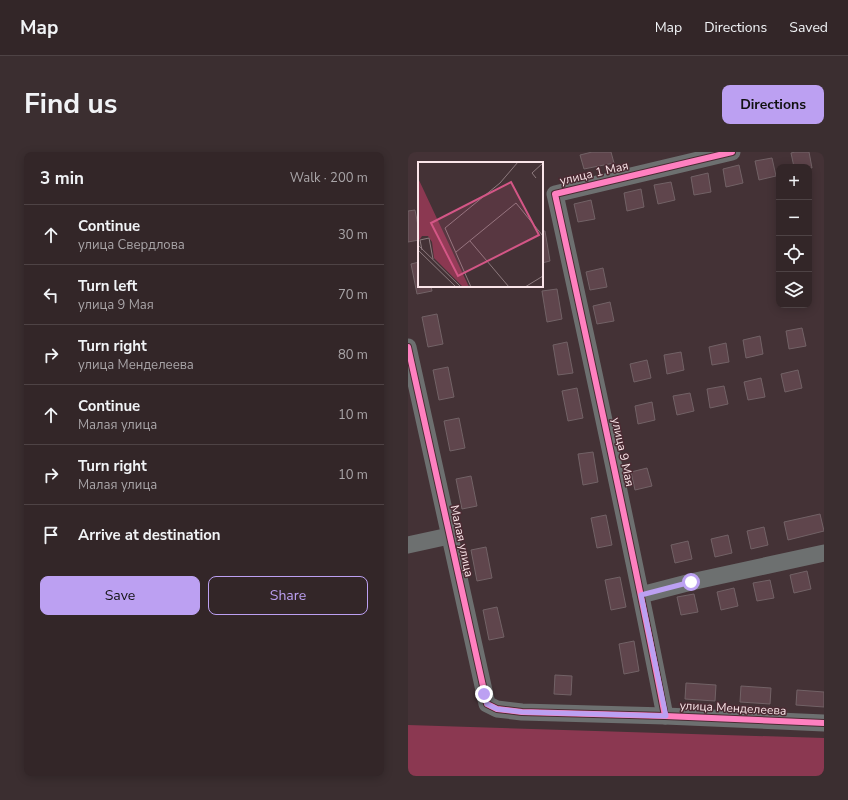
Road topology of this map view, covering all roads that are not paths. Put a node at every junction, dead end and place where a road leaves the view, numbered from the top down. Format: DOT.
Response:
graph roads {
  1 [pos="732,152"];
  2 [pos="555,194"];
  3 [pos="408,347"];
  4 [pos="449,536"];
  5 [pos="408,545"];
  6 [pos="824,552"];
  7 [pos="641,595"];
  8 [pos="522,712"];
  9 [pos="666,716"];
  10 [pos="824,723"];
  1 -- 2 [label="street, улица 1 Мая"];
  2 -- 7 [label="street, улица 9 Мая"];
  3 -- 4 [label="street, Малая улица"];
  4 -- 5 [label="street"];
  4 -- 8 [label="street, Малая улица"];
  6 -- 7 [label="street"];
  7 -- 9 [label="street, улица 9 Мая"];
  8 -- 9 [label="street, улица Менделеева"];
  9 -- 10 [label="street, улица Менделеева"];
}
